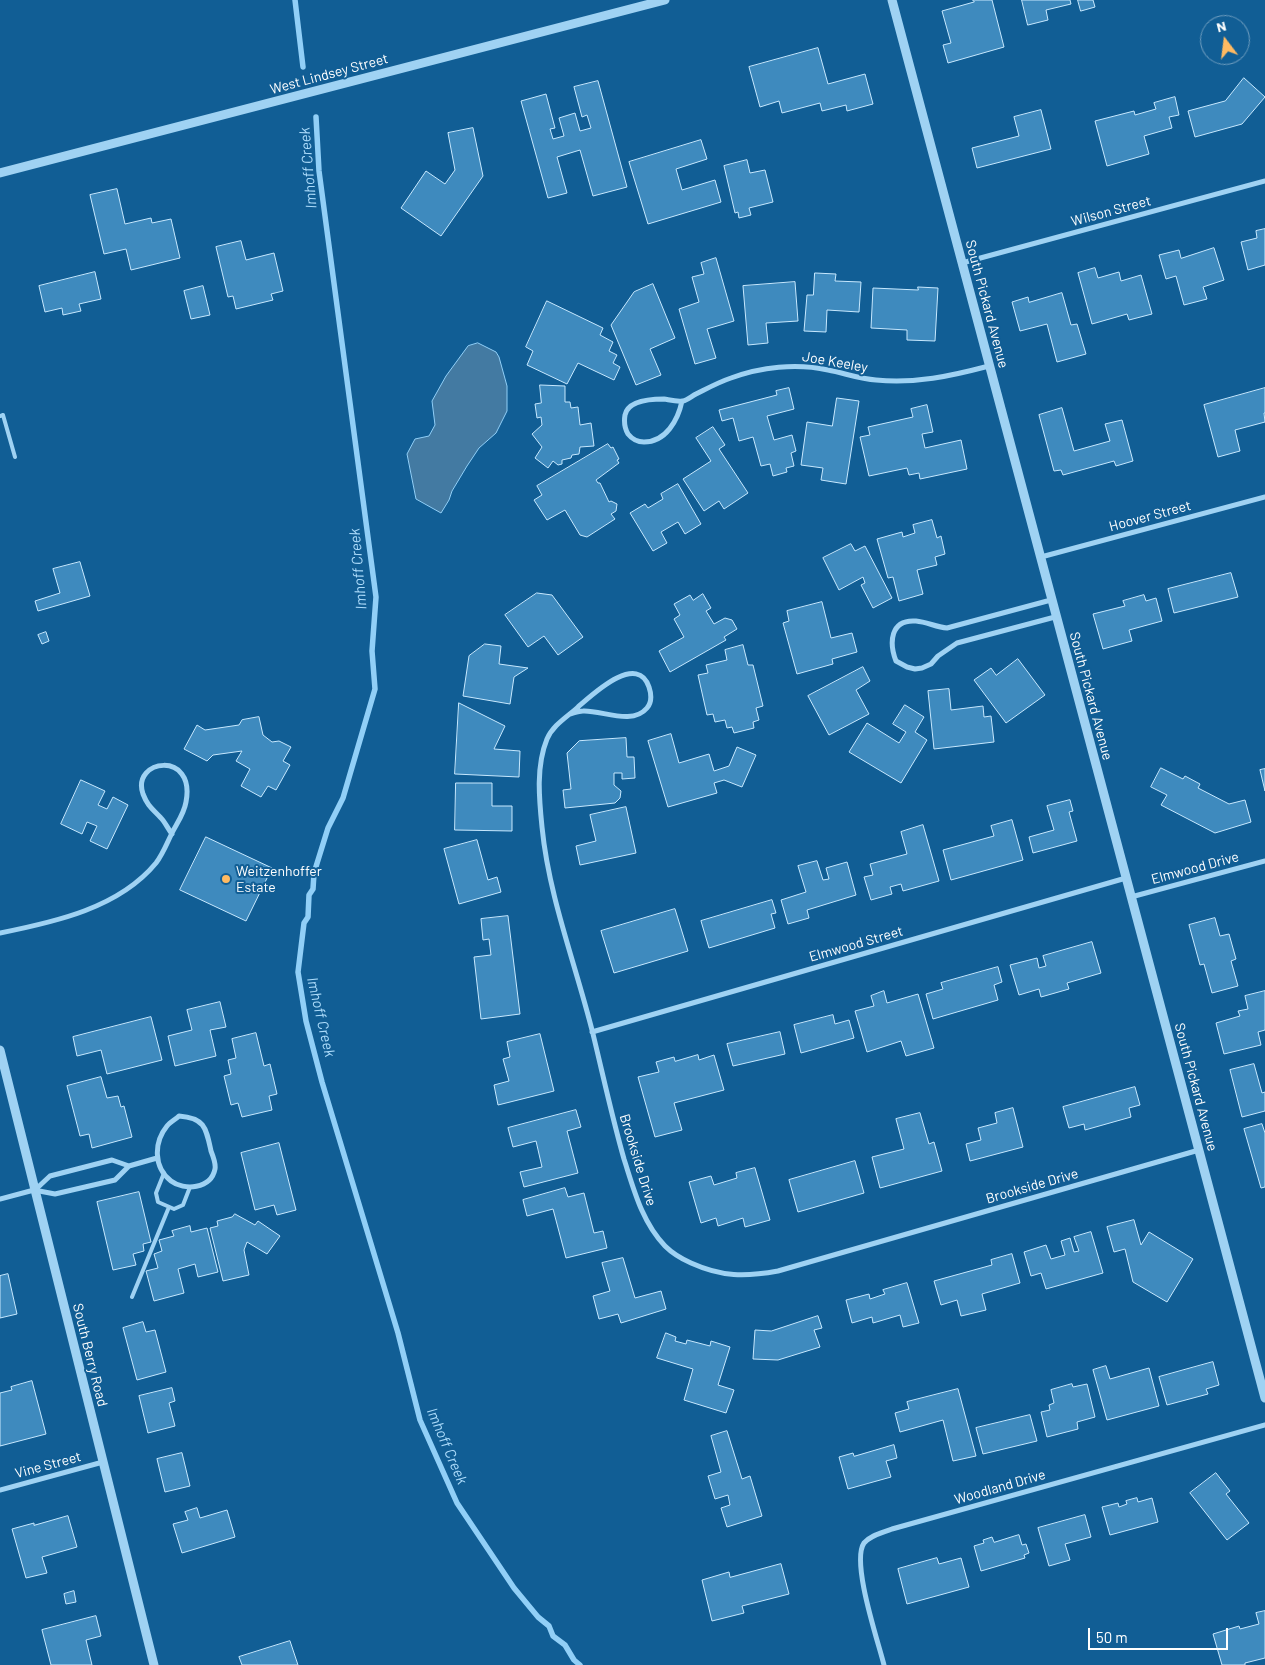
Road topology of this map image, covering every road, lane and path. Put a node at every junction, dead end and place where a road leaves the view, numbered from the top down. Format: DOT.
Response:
graph roads {
  1 [pos="665,0"];
  2 [pos="892,0"];
  3 [pos="0,173"];
  4 [pos="1265,181"];
  5 [pos="962,263"];
  6 [pos="989,366"];
  7 [pos="682,401"];
  8 [pos="0,416"];
  9 [pos="15,457"];
  10 [pos="1265,497"];
  11 [pos="1041,557"];
  12 [pos="1051,600"];
  13 [pos="1055,617"];
  14 [pos="570,714"];
  15 [pos="172,834"];
  16 [pos="1265,861"];
  17 [pos="1126,878"];
  18 [pos="1131,897"];
  19 [pos="0,933"];
  20 [pos="592,1032"];
  21 [pos="0,1050"];
  22 [pos="1199,1150"];
  23 [pos="157,1158"];
  24 [pos="129,1166"];
  25 [pos="164,1173"];
  26 [pos="190,1187"];
  27 [pos="34,1190"];
  28 [pos="0,1199"];
  29 [pos="169,1207"];
  30 [pos="132,1297"];
  31 [pos="1265,1398"];
  32 [pos="1265,1425"];
  33 [pos="103,1462"];
  34 [pos="0,1490"];
  35 [pos="154,1665"];
  36 [pos="884,1665"];
  1 -- 3 [label="street, West Lindsey Street"];
  2 -- 5 [label="street, South Pickard Avenue"];
  4 -- 5 [label="street, Wilson Street"];
  5 -- 6 [label="street, South Pickard Avenue"];
  6 -- 7 [label="street, Joe Keeley"];
  6 -- 11 [label="street, South Pickard Avenue"];
  7 -- 7 [label="street"];
  8 -- 9 [label="lane"];
  10 -- 11 [label="street, Hoover Street"];
  11 -- 12 [label="street, South Pickard Avenue"];
  12 -- 13 [label="street, South Pickard Avenue"];
  12 -- 13 [label="street"];
  13 -- 17 [label="street, South Pickard Avenue"];
  14 -- 14 [label="street, Brookside Drive"];
  14 -- 20 [label="street, Brookside Drive"];
  15 -- 15 [label="street"];
  15 -- 19 [label="street"];
  16 -- 18 [label="street, Elmwood Drive"];
  17 -- 18 [label="street, South Pickard Avenue"];
  17 -- 20 [label="street, Elmwood Street"];
  18 -- 22 [label="street, South Pickard Avenue"];
  20 -- 22 [label="street, Brookside Drive"];
  21 -- 27 [label="street, South Berry Road"];
  22 -- 31 [label="street, South Pickard Avenue"];
  23 -- 24 [label="street"];
  23 -- 25 [label="street"];
  23 -- 26 [label="street"];
  24 -- 27 [label="street"];
  24 -- 27 [label="street"];
  25 -- 26 [label="street"];
  25 -- 29 [label="lane"];
  26 -- 29 [label="lane"];
  27 -- 28 [label="street"];
  27 -- 33 [label="street, South Berry Road"];
  29 -- 30 [label="lane"];
  32 -- 36 [label="street, Woodland Drive"];
  33 -- 34 [label="street, Vine Street"];
  33 -- 35 [label="street, South Berry Road"];
}
